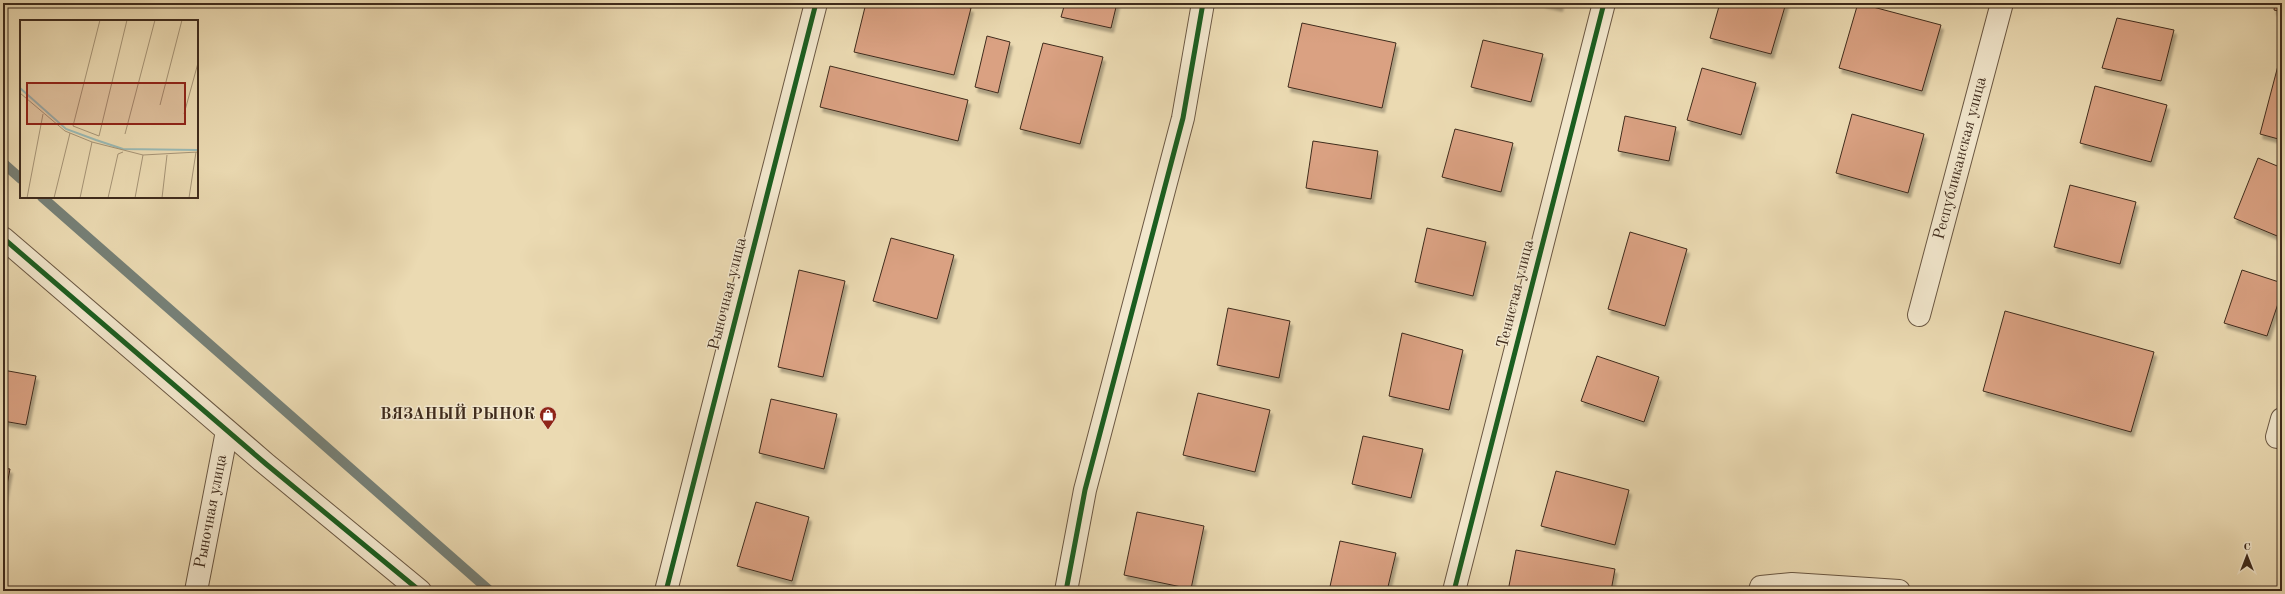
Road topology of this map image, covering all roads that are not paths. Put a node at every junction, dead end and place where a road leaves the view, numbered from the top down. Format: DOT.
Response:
graph roads {
  1 [pos="816,3"];
  2 [pos="1203,3"];
  3 [pos="1604,3"];
  4 [pos="2002,3"];
  5 [pos="3,238"];
  6 [pos="1919,315"];
  7 [pos="227,431"];
  8 [pos="196,591"];
  9 [pos="420,591"];
  10 [pos="666,591"];
  11 [pos="1066,591"];
  12 [pos="1454,591"];
  13 [pos="1760,591"];
  14 [pos="1899,591"];
  1 -- 10 [label="street, Рыночная улица"];
  2 -- 11 [label="street"];
  3 -- 12 [label="street, Тенистая улица"];
  4 -- 6 [label="street, Республиканская улица"];
  5 -- 7 [label="street"];
  7 -- 8 [label="street, Рыночная улица"];
  7 -- 9 [label="street"];
  13 -- 14 [label="street"];
}
